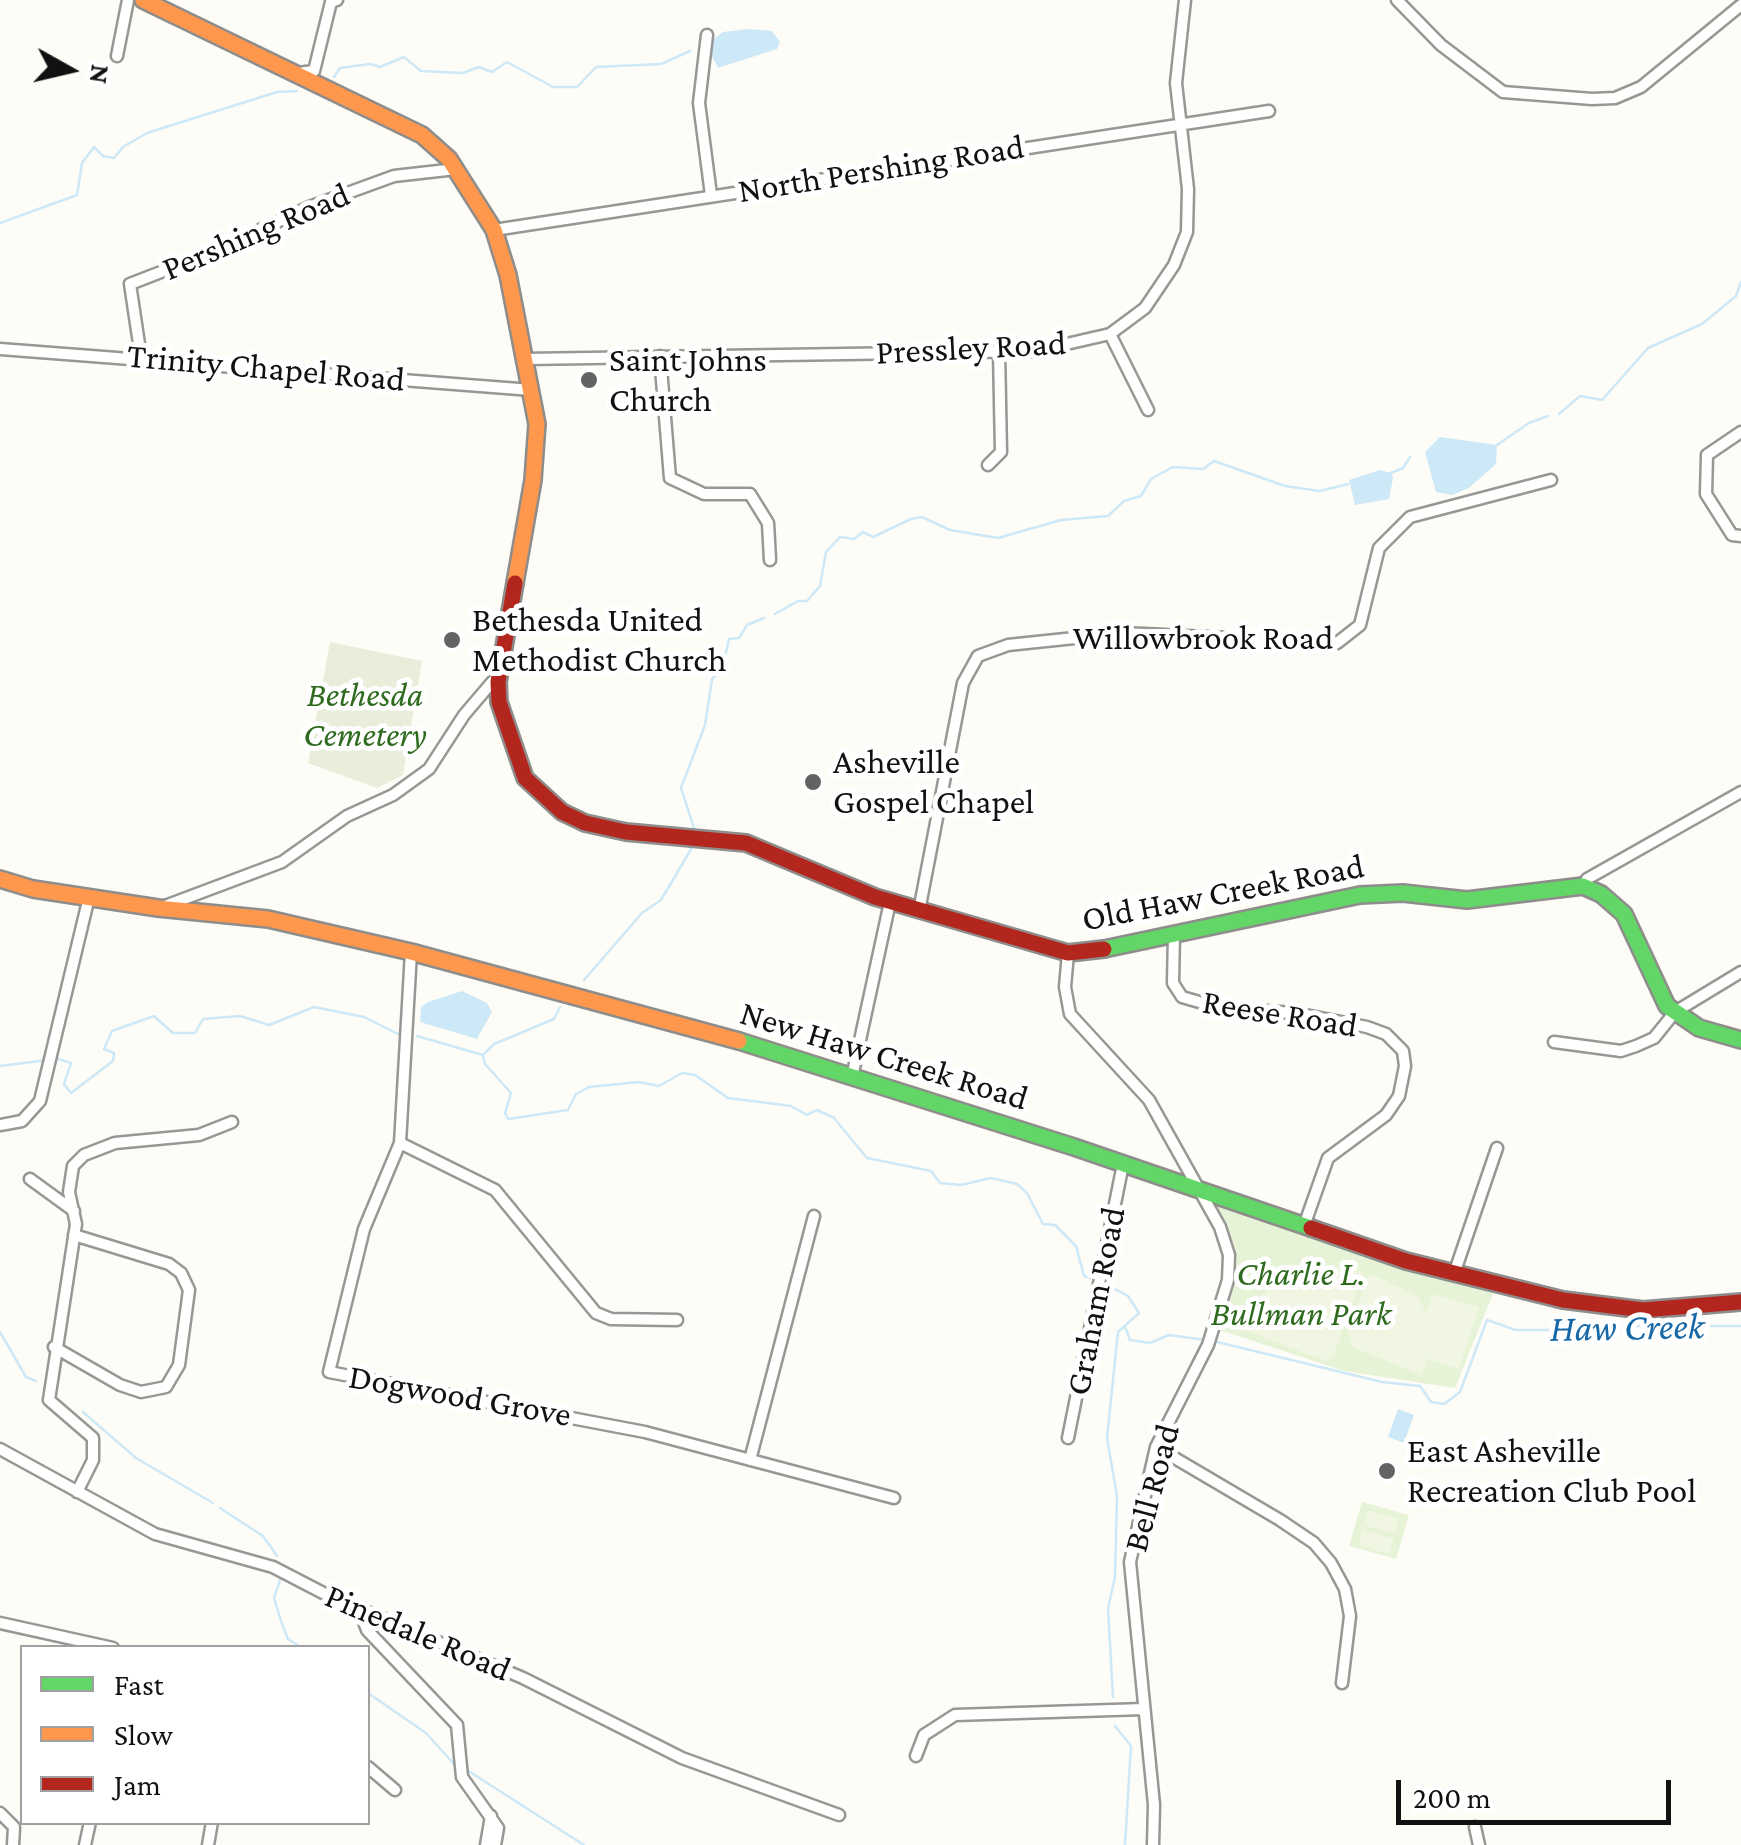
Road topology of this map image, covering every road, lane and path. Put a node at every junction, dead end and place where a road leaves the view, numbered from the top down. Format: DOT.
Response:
graph roads {
  1 [pos="128,0"];
  2 [pos="143,0"];
  3 [pos="337,0"];
  4 [pos="1185,0"];
  5 [pos="1397,0"];
  6 [pos="1741,5"];
  7 [pos="707,34"];
  8 [pos="117,56"];
  9 [pos="296,74"];
  10 [pos="1269,111"];
  11 [pos="1180,124"];
  12 [pos="456,169"];
  13 [pos="711,195"];
  14 [pos="494,230"];
  15 [pos="1110,334"];
  16 [pos="0,350"];
  17 [pos="999,352"];
  18 [pos="660,356"];
  19 [pos="141,357"];
  20 [pos="526,358"];
  21 [pos="532,390"];
  22 [pos="1148,410"];
  23 [pos="1741,432"];
  24 [pos="988,465"];
  25 [pos="1551,480"];
  26 [pos="1741,536"];
  27 [pos="770,560"];
  28 [pos="498,682"];
  29 [pos="1741,792"];
  30 [pos="0,879"];
  31 [pos="1583,886"];
  32 [pos="89,897"];
  33 [pos="890,902"];
  34 [pos="158,908"];
  35 [pos="919,911"];
  36 [pos="1174,934"];
  37 [pos="412,952"];
  38 [pos="1068,953"];
  39 [pos="1741,972"];
  40 [pos="1675,1012"];
  41 [pos="1741,1040"];
  42 [pos="1554,1042"];
  43 [pos="852,1077"];
  44 [pos="232,1122"];
  45 [pos="0,1125"];
  46 [pos="400,1143"];
  47 [pos="1497,1148"];
  48 [pos="1123,1164"];
  49 [pos="30,1179"];
  50 [pos="1198,1190"];
  51 [pos="74,1212"];
  52 [pos="814,1216"];
  53 [pos="1304,1226"];
  54 [pos="74,1235"];
  55 [pos="1454,1274"];
  56 [pos="1741,1302"];
  57 [pos="677,1320"];
  58 [pos="54,1347"];
  59 [pos="1068,1438"];
  60 [pos="1156,1448"];
  61 [pos="0,1449"];
  62 [pos="750,1460"];
  63 [pos="77,1492"];
  64 [pos="894,1498"];
  65 [pos="359,1609"];
  66 [pos="0,1623"];
  67 [pos="99,1645"];
  68 [pos="1342,1683"];
  69 [pos="1144,1708"];
  70 [pos="916,1756"];
  71 [pos="370,1769"];
  72 [pos="395,1790"];
  73 [pos="0,1813"];
  74 [pos="490,1815"];
  75 [pos="840,1815"];
  76 [pos="1475,1828"];
  77 [pos="13,1845"];
  78 [pos="486,1845"];
  79 [pos="496,1845"];
  80 [pos="1153,1845"];
  81 [pos="1479,1845"];
  1 -- 8 [label="street"];
  2 -- 9 [label="street, Old Haw Creek Road"];
  3 -- 9 [label="street"];
  4 -- 11 [label="street, Pressley Road"];
  5 -- 6 [label="street"];
  7 -- 13 [label="street"];
  9 -- 12 [label="street, Old Haw Creek Road"];
  10 -- 11 [label="street, North Pershing Road"];
  11 -- 13 [label="street, North Pershing Road"];
  11 -- 15 [label="street, Pressley Road"];
  12 -- 14 [label="street, Old Haw Creek Road"];
  12 -- 19 [label="street, Pershing Road"];
  13 -- 14 [label="street, North Pershing Road"];
  14 -- 20 [label="street, Old Haw Creek Road"];
  15 -- 17 [label="street, Pressley Road"];
  15 -- 22 [label="street"];
  16 -- 19 [label="street, Trinity Chapel Road"];
  17 -- 18 [label="street, Pressley Road"];
  17 -- 24 [label="street"];
  18 -- 20 [label="street, Pressley Road"];
  18 -- 27 [label="street"];
  19 -- 21 [label="street, Trinity Chapel Road"];
  20 -- 21 [label="street, Old Haw Creek Road"];
  21 -- 28 [label="street, Old Haw Creek Road"];
  23 -- 26 [label="street"];
  25 -- 35 [label="street, Willowbrook Road"];
  28 -- 33 [label="street, Old Haw Creek Road"];
  28 -- 34 [label="street"];
  29 -- 31 [label="street"];
  30 -- 32 [label="street, New Haw Creek Road"];
  31 -- 36 [label="street, Old Haw Creek Road"];
  31 -- 40 [label="street"];
  32 -- 34 [label="street, New Haw Creek Road"];
  32 -- 45 [label="street"];
  33 -- 35 [label="street, Old Haw Creek Road"];
  33 -- 43 [label="street"];
  34 -- 37 [label="street, New Haw Creek Road"];
  35 -- 38 [label="street, Old Haw Creek Road"];
  36 -- 38 [label="street, Old Haw Creek Road"];
  36 -- 53 [label="street, Reese Road"];
  37 -- 43 [label="street, New Haw Creek Road"];
  37 -- 46 [label="street, Dogwood Grove"];
  38 -- 50 [label="street, Bell Road"];
  39 -- 40 [label="street"];
  40 -- 41 [label="street"];
  40 -- 42 [label="street"];
  43 -- 48 [label="street, New Haw Creek Road"];
  44 -- 51 [label="street"];
  46 -- 57 [label="street"];
  46 -- 62 [label="street, Dogwood Grove"];
  47 -- 55 [label="street"];
  48 -- 50 [label="street, New Haw Creek Road"];
  48 -- 59 [label="street, Graham Road"];
  49 -- 51 [label="street"];
  50 -- 53 [label="street, New Haw Creek Road"];
  50 -- 60 [label="street, Bell Road"];
  51 -- 54 [label="street"];
  52 -- 62 [label="street"];
  53 -- 55 [label="street, New Haw Creek Road"];
  54 -- 58 [label="street"];
  54 -- 58 [label="street"];
  55 -- 56 [label="street, New Haw Creek Road"];
  58 -- 63 [label="street"];
  60 -- 68 [label="street"];
  60 -- 69 [label="street, Bell Road"];
  61 -- 63 [label="street, Pinedale Road"];
  62 -- 64 [label="street, Dogwood Grove"];
  63 -- 65 [label="street, Pinedale Road"];
  65 -- 74 [label="street"];
  65 -- 75 [label="street, Pinedale Road"];
  66 -- 67 [label="street"];
  69 -- 70 [label="street"];
  69 -- 80 [label="street, Bell Road"];
  71 -- 72 [label="street"];
  73 -- 77 [label="street"];
  74 -- 78 [label="street"];
  74 -- 79 [label="street"];
  76 -- 81 [label="street"];
}
